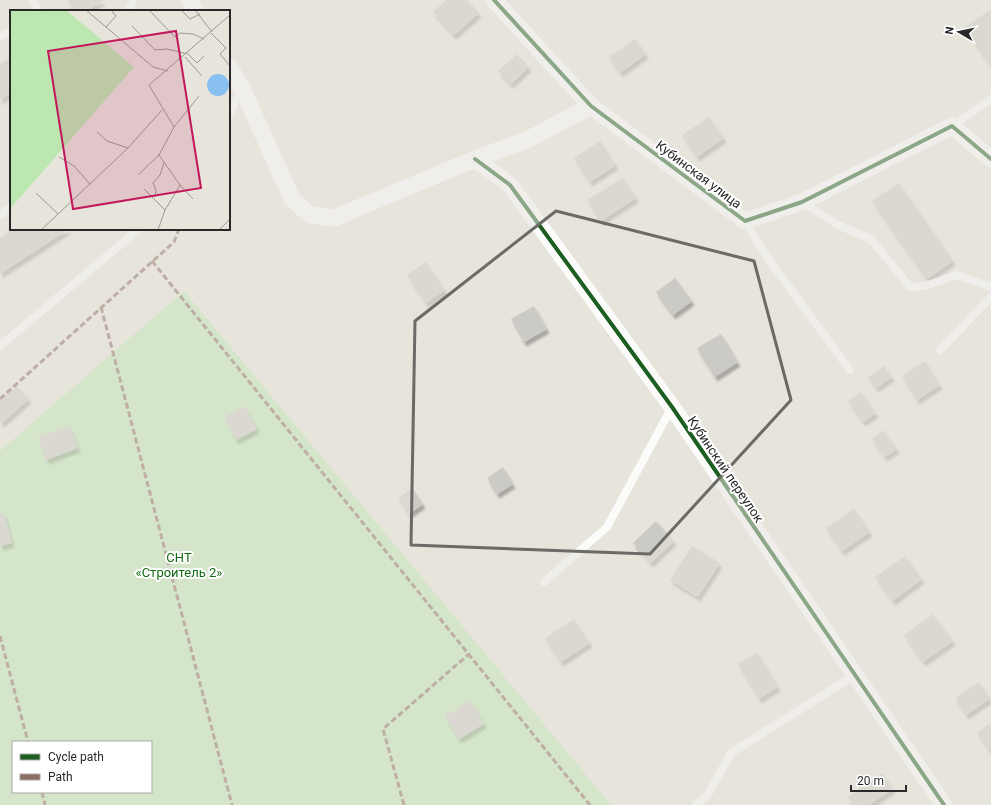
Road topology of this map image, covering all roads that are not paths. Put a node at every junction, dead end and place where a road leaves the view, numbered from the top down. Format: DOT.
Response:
graph roads {
  1 [pos="32,0"];
  2 [pos="133,0"];
  3 [pos="189,0"];
  4 [pos="494,0"];
  5 [pos="37,10"];
  6 [pos="129,10"];
  7 [pos="194,10"];
  8 [pos="10,31"];
  9 [pos="0,38"];
  10 [pos="230,68"];
  11 [pos="242,88"];
  12 [pos="991,99"];
  13 [pos="590,106"];
  14 [pos="230,112"];
  15 [pos="952,126"];
  16 [pos="475,159"];
  17 [pos="991,159"];
  18 [pos="802,202"];
  19 [pos="10,208"];
  20 [pos="0,215"];
  21 [pos="745,220"];
  22 [pos="138,230"];
  23 [pos="991,287"];
  24 [pos="991,297"];
  25 [pos="0,346"];
  26 [pos="940,350"];
  27 [pos="850,370"];
  28 [pos="672,407"];
  29 [pos="544,582"];
  30 [pos="856,675"];
  31 [pos="696,805"];
  32 [pos="944,805"];
  1 -- 5 [label="lane"];
  2 -- 6 [label="lane"];
  3 -- 7 [label="street"];
  4 -- 13 [label="street, Кубинская улица"];
  8 -- 9 [label="lane"];
  10 -- 11 [label="street"];
  11 -- 14 [label="lane"];
  11 -- 16 [label="street"];
  12 -- 15 [label="lane"];
  13 -- 16 [label="street"];
  13 -- 21 [label="street, Кубинская улица"];
  15 -- 17 [label="street"];
  15 -- 18 [label="street, Кубинская улица"];
  16 -- 28 [label="street, Кубинский переулок"];
  18 -- 21 [label="street, Кубинская улица"];
  18 -- 23 [label="lane"];
  19 -- 20 [label="lane"];
  21 -- 27 [label="lane"];
  22 -- 25 [label="lane"];
  24 -- 26 [label="lane"];
  28 -- 29 [label="lane"];
  28 -- 30 [label="street, Кубинский переулок"];
  30 -- 31 [label="lane"];
  30 -- 32 [label="street, Кубинский переулок"];
}
